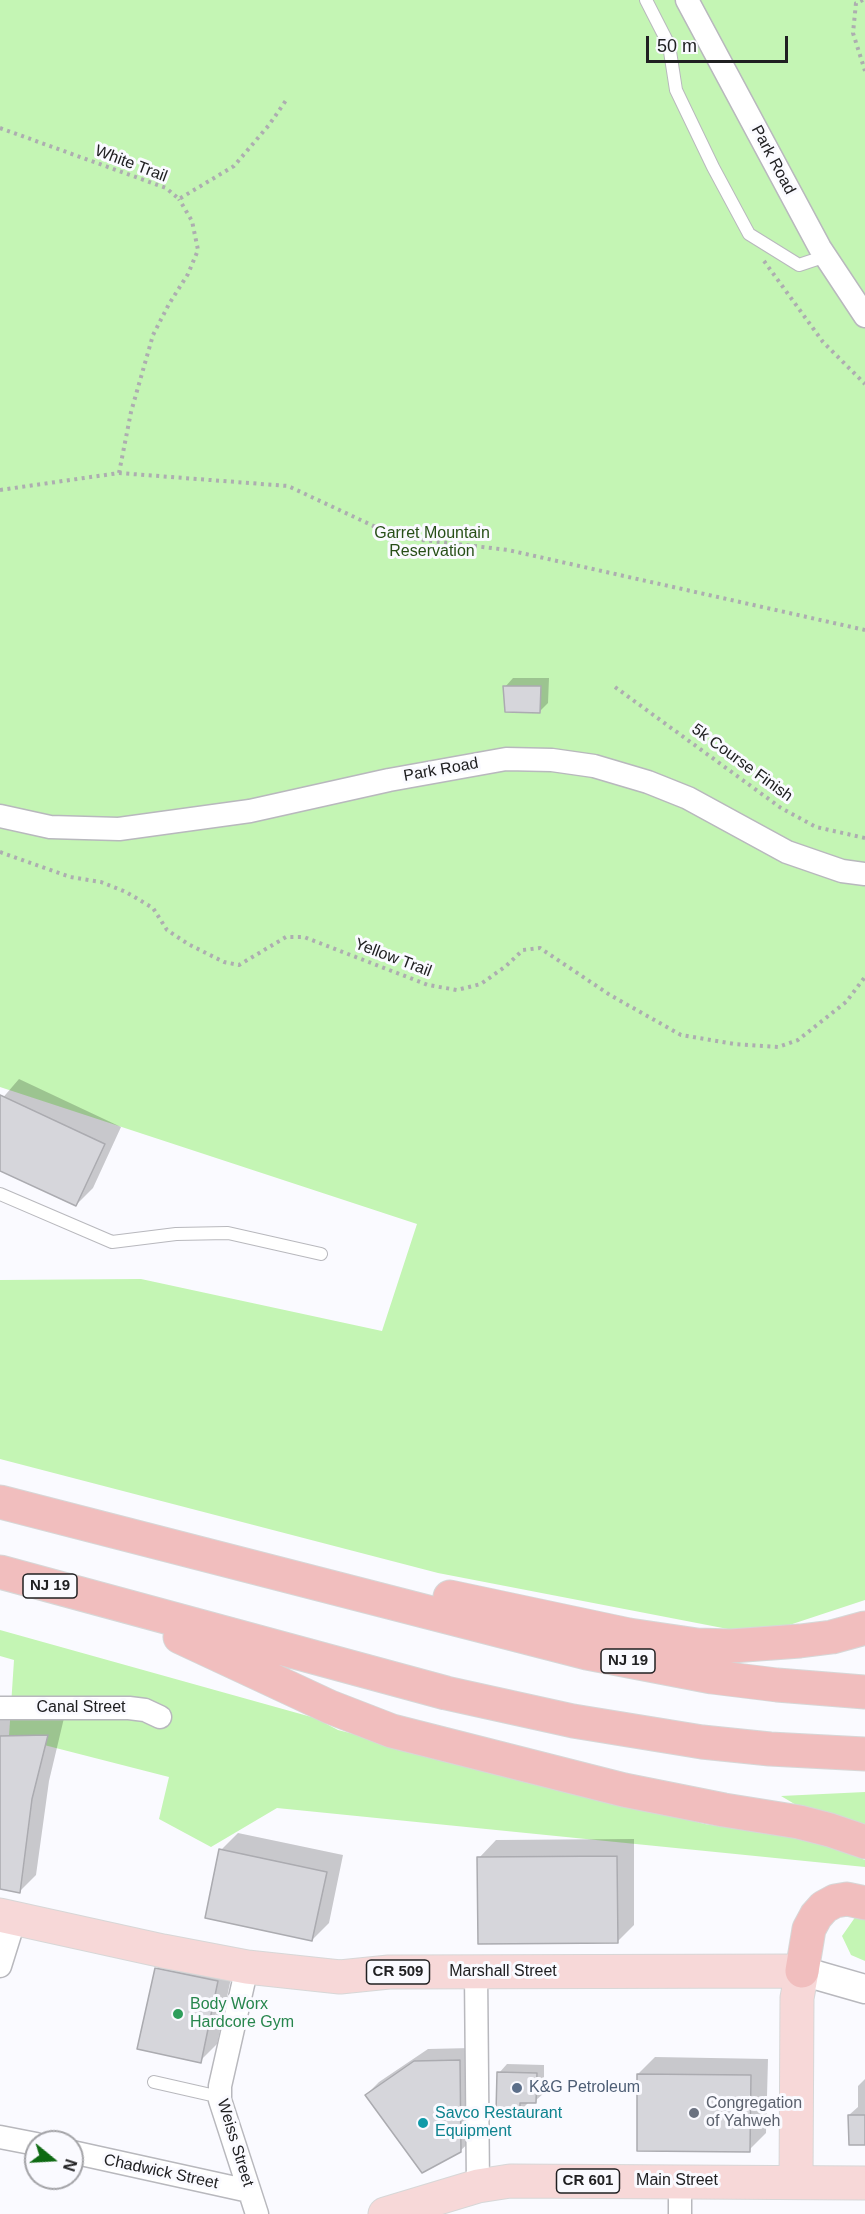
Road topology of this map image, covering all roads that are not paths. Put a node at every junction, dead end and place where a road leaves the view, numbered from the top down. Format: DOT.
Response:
graph roads {
  1 [pos="646,0"];
  2 [pos="687,0"];
  3 [pos="826,256"];
  4 [pos="865,316"];
  5 [pos="0,816"];
  6 [pos="865,874"];
  7 [pos="0,1194"];
  8 [pos="321,1254"];
  9 [pos="0,1502"];
  10 [pos="0,1572"];
  11 [pos="101,1599"];
  12 [pos="395,1604"];
  13 [pos="865,1628"];
  14 [pos="865,1692"];
  15 [pos="0,1708"];
  16 [pos="160,1717"];
  17 [pos="865,1754"];
  18 [pos="865,1842"];
  19 [pos="865,1903"];
  20 [pos="8,1916"];
  21 [pos="0,1966"];
  22 [pos="247,1967"];
  23 [pos="802,1971"];
  24 [pos="476,1973"];
  25 [pos="865,1989"];
  26 [pos="154,2082"];
  27 [pos="220,2097"];
  28 [pos="0,2137"];
  29 [pos="24,2142"];
  30 [pos="84,2155"];
  31 [pos="680,2182"];
  32 [pos="796,2182"];
  33 [pos="865,2183"];
  34 [pos="478,2186"];
  35 [pos="249,2191"];
  36 [pos="257,2214"];
  37 [pos="386,2214"];
  38 [pos="680,2214"];
  1 -- 3 [label="lane"];
  2 -- 3 [label="street, Park Road"];
  3 -- 4 [label="street, Park Road"];
  5 -- 6 [label="street, Park Road"];
  7 -- 8 [label="lane"];
  9 -- 12 [label="highway, NJ 19"];
  10 -- 11 [label="highway, NJ 19"];
  11 -- 17 [label="highway, NJ 19"];
  11 -- 18 [label="highway"];
  12 -- 13 [label="highway"];
  12 -- 14 [label="highway, NJ 19"];
  15 -- 16 [label="street, Canal Street"];
  19 -- 23 [label="highway"];
  20 -- 21 [label="street"];
  20 -- 22 [label="main road, Marshall Street / CR 509"];
  22 -- 24 [label="main road, Marshall Street / CR 509"];
  22 -- 27 [label="street, Weiss Street"];
  23 -- 24 [label="main road, Marshall Street / CR 509"];
  23 -- 25 [label="street, Marshall Street"];
  23 -- 32 [label="main road"];
  24 -- 34 [label="street"];
  26 -- 27 [label="lane"];
  27 -- 35 [label="street, Weiss Street"];
  28 -- 29 [label="street"];
  30 -- 35 [label="street, Chadwick Street"];
  31 -- 32 [label="main road, Main Street / CR 601"];
  31 -- 34 [label="main road, Main Street / CR 601"];
  31 -- 38 [label="street"];
  32 -- 33 [label="main road, Main Street"];
  34 -- 37 [label="main road, Main Street / CR 601"];
  35 -- 36 [label="street, Weiss Street"];
}
